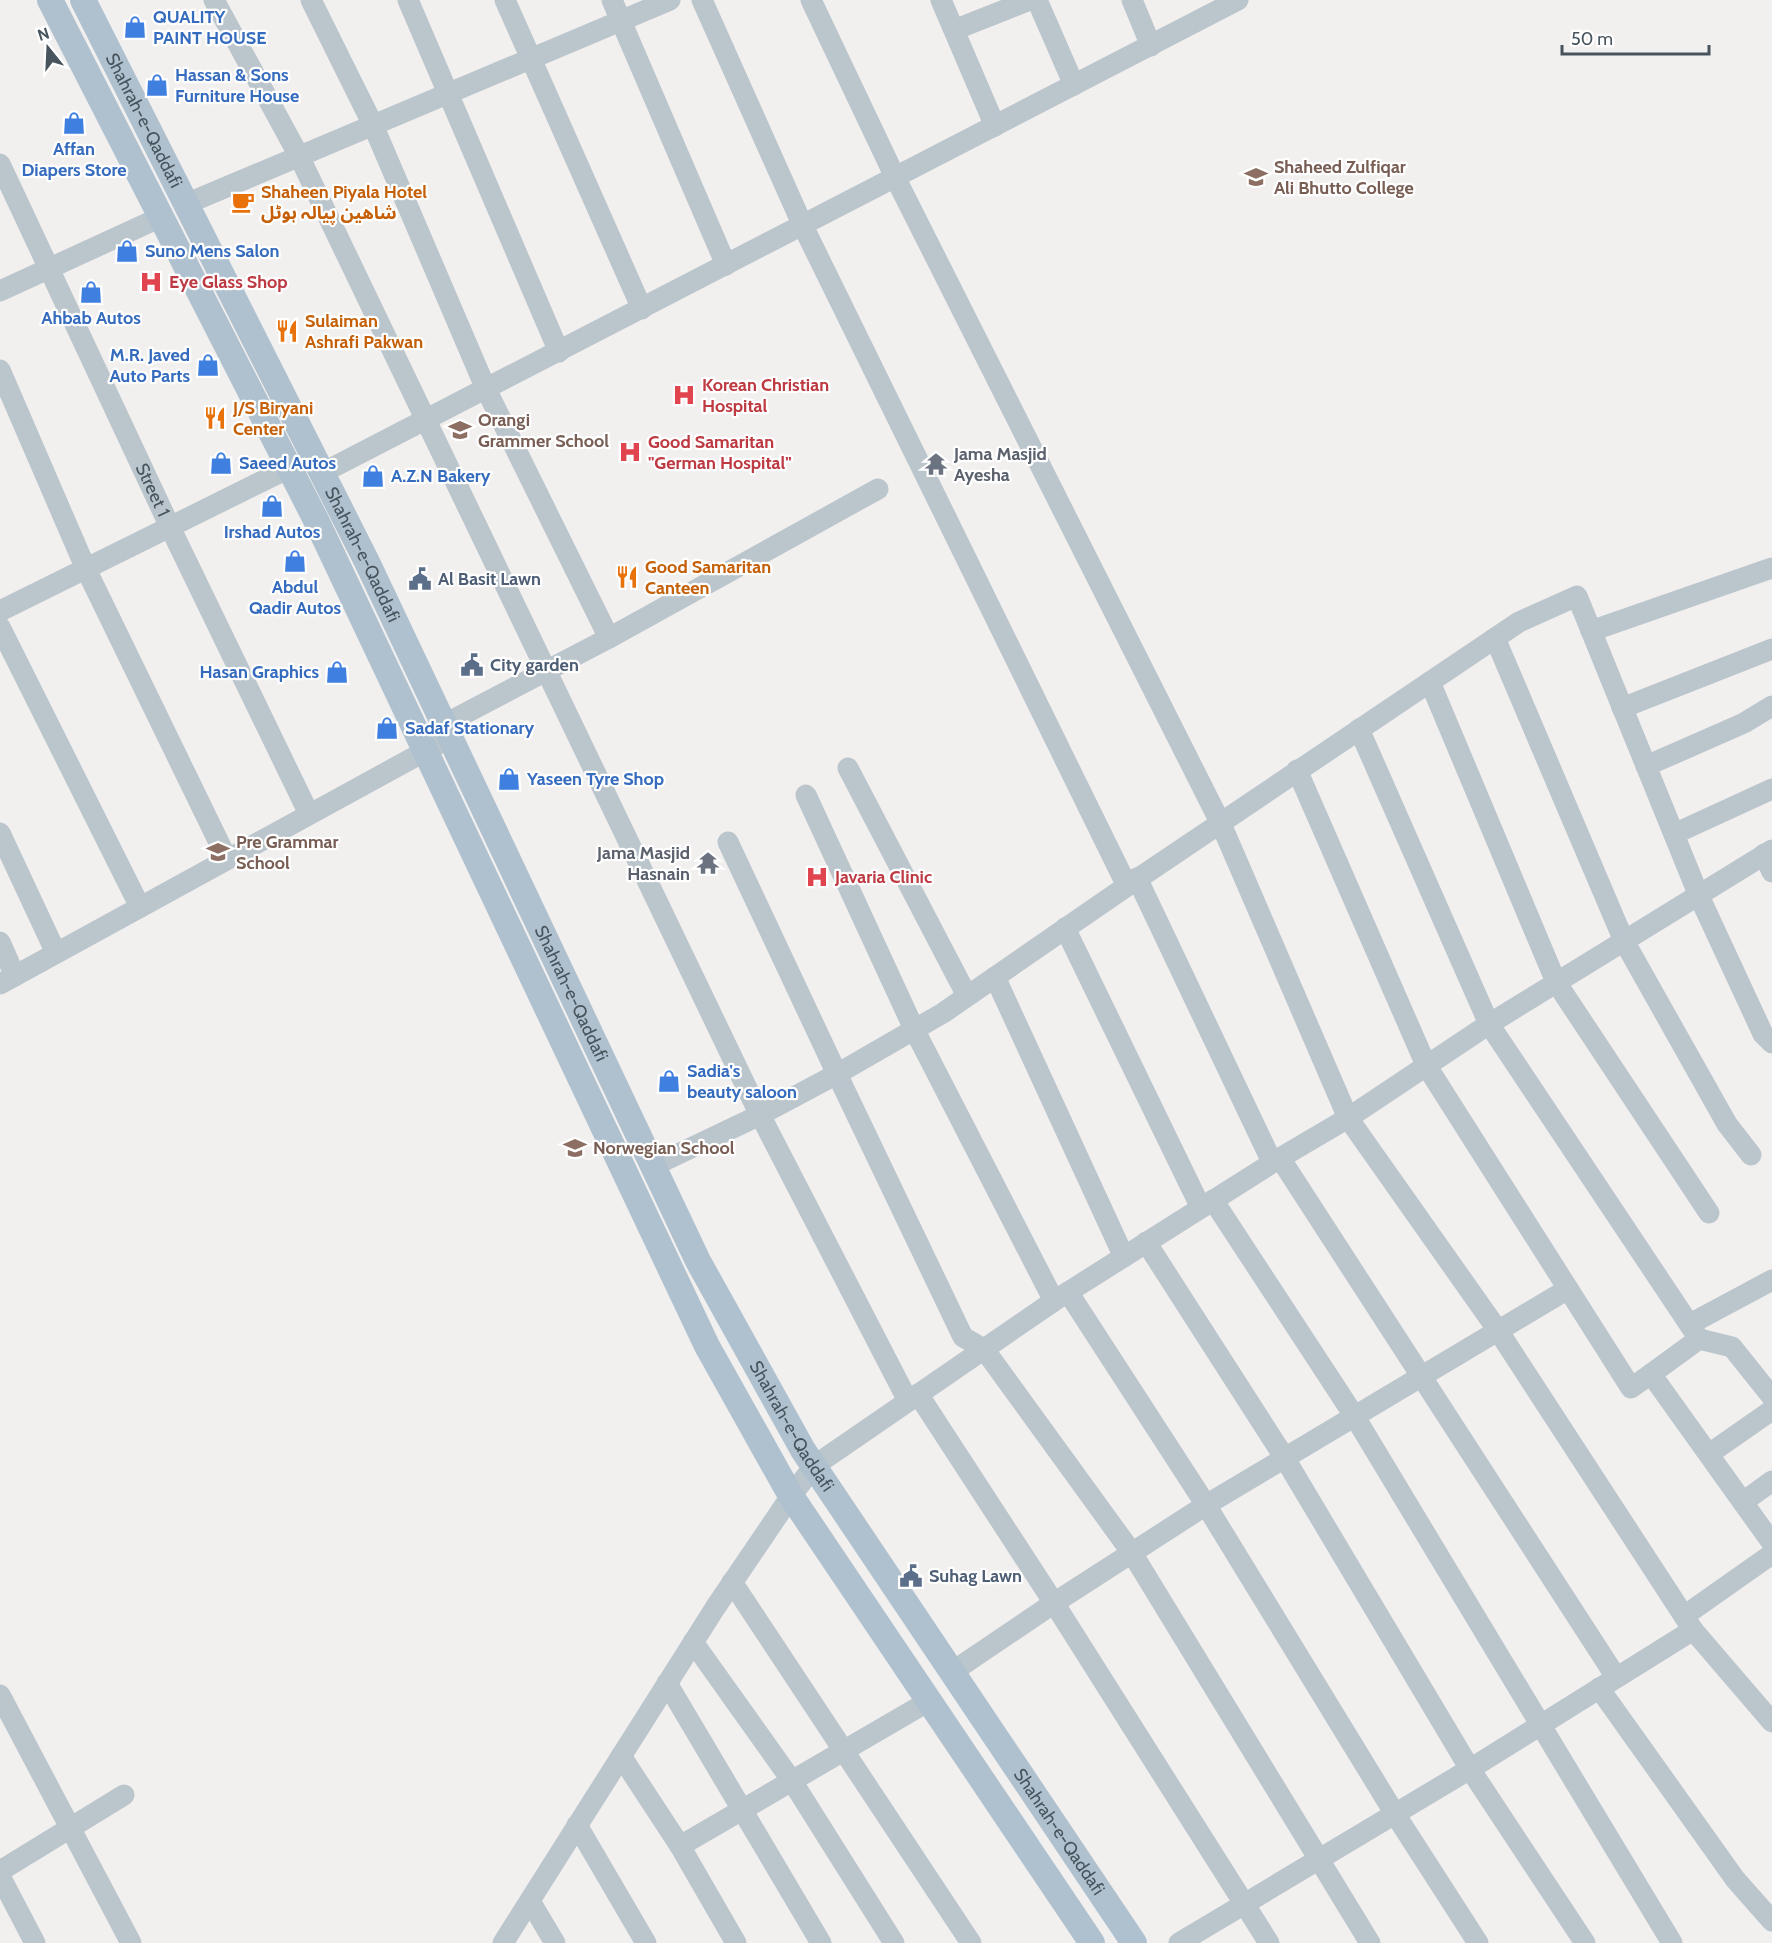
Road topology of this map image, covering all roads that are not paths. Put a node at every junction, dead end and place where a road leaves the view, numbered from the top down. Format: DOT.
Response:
graph roads {
  1 [pos="50,0"];
  2 [pos="83,0"];
  3 [pos="214,0"];
  4 [pos="311,0"];
  5 [pos="408,0"];
  6 [pos="505,0"];
  7 [pos="612,0"];
  8 [pos="670,0"];
  9 [pos="702,0"];
  10 [pos="811,0"];
  11 [pos="941,0"];
  12 [pos="1030,0"];
  13 [pos="1037,0"];
  14 [pos="1132,0"];
  15 [pos="1230,2"];
  16 [pos="621,21"];
  17 [pos="954,30"];
  18 [pos="1151,46"];
  19 [pos="531,58"];
  20 [pos="1074,85"];
  21 [pos="448,93"];
  22 [pos="373,125"];
  23 [pos="995,126"];
  24 [pos="299,156"];
  25 [pos="0,164"];
  26 [pos="895,177"];
  27 [pos="186,204"];
  28 [pos="161,217"];
  29 [pos="802,226"];
  30 [pos="726,265"];
  31 [pos="50,268"];
  32 [pos="0,291"];
  33 [pos="642,309"];
  34 [pos="559,352"];
  35 [pos="0,370"];
  36 [pos="486,389"];
  37 [pos="426,420"];
  38 [pos="289,468"];
  39 [pos="322,473"];
  40 [pos="878,489"];
  41 [pos="170,527"];
  42 [pos="1772,568"];
  43 [pos="86,569"];
  44 [pos="0,611"];
  45 [pos="0,627"];
  46 [pos="1591,631"];
  47 [pos="609,638"];
  48 [pos="1495,638"];
  49 [pos="1772,649"];
  50 [pos="546,671"];
  51 [pos="1430,682"];
  52 [pos="1772,706"];
  53 [pos="1622,708"];
  54 [pos="1359,729"];
  55 [pos="448,730"];
  56 [pos="425,750"];
  57 [pos="1646,766"];
  58 [pos="849,768"];
  59 [pos="1297,770"];
  60 [pos="1772,789"];
  61 [pos="806,795"];
  62 [pos="309,814"];
  63 [pos="1221,824"];
  64 [pos="0,833"];
  65 [pos="1674,834"];
  66 [pos="728,842"];
  67 [pos="227,859"];
  68 [pos="1769,859"];
  69 [pos="1132,882"];
  70 [pos="1699,896"];
  71 [pos="140,907"];
  72 [pos="1065,928"];
  73 [pos="1624,941"];
  74 [pos="0,942"];
  75 [pos="56,953"];
  76 [pos="995,977"];
  77 [pos="8,980"];
  78 [pos="1556,982"];
  79 [pos="967,996"];
  80 [pos="1489,1024"];
  81 [pos="914,1029"];
  82 [pos="1772,1042"];
  83 [pos="1426,1065"];
  84 [pos="837,1074"];
  85 [pos="760,1115"];
  86 [pos="1348,1118"];
  87 [pos="1751,1155"];
  88 [pos="1276,1160"];
  89 [pos="653,1166"];
  90 [pos="1207,1204"];
  91 [pos="1709,1213"];
  92 [pos="1146,1242"];
  93 [pos="1124,1257"];
  94 [pos="1772,1280"];
  95 [pos="1568,1289"];
  96 [pos="1061,1296"];
  97 [pos="1694,1331"];
  98 [pos="1499,1332"];
  99 [pos="984,1349"];
  100 [pos="1652,1374"];
  101 [pos="1421,1375"];
  102 [pos="1772,1397"];
  103 [pos="913,1398"];
  104 [pos="1772,1410"];
  105 [pos="1355,1418"];
  106 [pos="1709,1454"];
  107 [pos="1284,1457"];
  108 [pos="814,1466"];
  109 [pos="1772,1481"];
  110 [pos="791,1496"];
  111 [pos="1743,1502"];
  112 [pos="1206,1505"];
  113 [pos="1772,1543"];
  114 [pos="1132,1552"];
  115 [pos="1772,1554"];
  116 [pos="732,1582"];
  117 [pos="1054,1603"];
  118 [pos="1689,1623"];
  119 [pos="693,1642"];
  120 [pos="952,1672"];
  121 [pos="668,1683"];
  122 [pos="1608,1683"];
  123 [pos="0,1695"];
  124 [pos="929,1701"];
  125 [pos="1772,1722"];
  126 [pos="1541,1725"];
  127 [pos="844,1751"];
  128 [pos="621,1756"];
  129 [pos="1470,1769"];
  130 [pos="792,1780"];
  131 [pos="124,1795"];
  132 [pos="743,1809"];
  133 [pos="1395,1814"];
  134 [pos="577,1825"];
  135 [pos="70,1828"];
  136 [pos="680,1846"];
  137 [pos="1319,1858"];
  138 [pos="0,1871"];
  139 [pos="0,1876"];
  140 [pos="530,1900"];
  141 [pos="1243,1903"];
  142 [pos="1772,1921"];
  143 [pos="35,1943"];
  144 [pos="130,1943"];
  145 [pos="502,1943"];
  146 [pos="555,1943"];
  147 [pos="646,1943"];
  148 [pos="736,1943"];
  149 [pos="821,1943"];
  150 [pos="894,1943"];
  151 [pos="971,1943"];
  152 [pos="1092,1943"];
  153 [pos="1134,1943"];
  154 [pos="1179,1943"];
  155 [pos="1269,1943"];
  156 [pos="1370,1943"];
  157 [pos="1478,1943"];
  158 [pos="1585,1943"];
  159 [pos="1672,1943"];
  1 -- 28 [label="main road, Shahrah-e-Qaddafi"];
  2 -- 27 [label="main road, Shahrah-e-Qaddafi"];
  3 -- 24 [label="street"];
  4 -- 22 [label="street"];
  5 -- 21 [label="street"];
  6 -- 19 [label="street"];
  7 -- 16 [label="street"];
  8 -- 16 [label="street"];
  9 -- 29 [label="street"];
  10 -- 26 [label="street"];
  11 -- 17 [label="street"];
  12 -- 17 [label="street"];
  13 -- 20 [label="street"];
  14 -- 18 [label="street"];
  15 -- 18 [label="street"];
  16 -- 19 [label="street"];
  16 -- 30 [label="street"];
  17 -- 23 [label="street"];
  18 -- 20 [label="street"];
  19 -- 21 [label="street"];
  19 -- 33 [label="street"];
  20 -- 23 [label="street"];
  21 -- 22 [label="street"];
  21 -- 34 [label="street"];
  22 -- 24 [label="street"];
  22 -- 36 [label="street"];
  23 -- 26 [label="street"];
  24 -- 27 [label="street"];
  24 -- 37 [label="street"];
  25 -- 31 [label="street, Street 1"];
  26 -- 29 [label="street"];
  26 -- 63 [label="street"];
  27 -- 39 [label="main road, Shahrah-e-Qaddafi"];
  28 -- 31 [label="street"];
  28 -- 38 [label="main road, Shahrah-e-Qaddafi"];
  29 -- 30 [label="street"];
  29 -- 69 [label="street"];
  30 -- 33 [label="street"];
  31 -- 32 [label="street"];
  31 -- 41 [label="street, Street 1"];
  33 -- 34 [label="street"];
  34 -- 36 [label="street"];
  35 -- 43 [label="street"];
  36 -- 37 [label="street"];
  36 -- 47 [label="street"];
  37 -- 39 [label="street"];
  37 -- 50 [label="street"];
  38 -- 41 [label="street"];
  38 -- 56 [label="main road, Shahrah-e-Qaddafi"];
  39 -- 55 [label="main road, Shahrah-e-Qaddafi"];
  40 -- 47 [label="street"];
  41 -- 43 [label="street"];
  41 -- 62 [label="street, Street 1"];
  42 -- 46 [label="street"];
  43 -- 44 [label="street"];
  43 -- 67 [label="street"];
  45 -- 71 [label="street"];
  46 -- 48 [label="street"];
  46 -- 53 [label="street"];
  47 -- 50 [label="street"];
  48 -- 51 [label="street"];
  48 -- 73 [label="street"];
  49 -- 53 [label="street"];
  50 -- 55 [label="street"];
  50 -- 85 [label="street"];
  51 -- 54 [label="street"];
  51 -- 78 [label="street"];
  52 -- 57 [label="street"];
  53 -- 57 [label="street"];
  54 -- 59 [label="street"];
  54 -- 80 [label="street"];
  55 -- 56 [label="street"];
  55 -- 89 [label="main road, Shahrah-e-Qaddafi"];
  56 -- 62 [label="street"];
  56 -- 110 [label="main road, Shahrah-e-Qaddafi"];
  57 -- 65 [label="street"];
  58 -- 79 [label="street"];
  59 -- 63 [label="street"];
  59 -- 83 [label="street"];
  60 -- 65 [label="street"];
  61 -- 81 [label="street"];
  62 -- 67 [label="street"];
  63 -- 69 [label="street"];
  63 -- 86 [label="street"];
  64 -- 75 [label="street"];
  65 -- 70 [label="street"];
  66 -- 84 [label="street"];
  67 -- 71 [label="street"];
  68 -- 70 [label="street"];
  69 -- 72 [label="street"];
  69 -- 88 [label="street"];
  70 -- 73 [label="street"];
  70 -- 82 [label="street"];
  71 -- 75 [label="street"];
  72 -- 76 [label="street"];
  72 -- 90 [label="street"];
  73 -- 78 [label="street"];
  73 -- 87 [label="street"];
  74 -- 77 [label="street"];
  75 -- 77 [label="street"];
  76 -- 79 [label="street"];
  76 -- 93 [label="street"];
  78 -- 80 [label="street"];
  78 -- 91 [label="street"];
  79 -- 81 [label="street"];
  80 -- 83 [label="street"];
  80 -- 97 [label="street"];
  81 -- 84 [label="street"];
  81 -- 96 [label="street"];
  83 -- 86 [label="street"];
  83 -- 95 [label="street"];
  84 -- 85 [label="street"];
  84 -- 99 [label="street"];
  85 -- 89 [label="street"];
  85 -- 103 [label="street"];
  86 -- 88 [label="street"];
  86 -- 98 [label="street"];
  88 -- 90 [label="street"];
  88 -- 101 [label="street"];
  89 -- 108 [label="main road, Shahrah-e-Qaddafi"];
  90 -- 92 [label="street"];
  90 -- 105 [label="street"];
  92 -- 93 [label="street"];
  92 -- 107 [label="street"];
  93 -- 96 [label="street"];
  94 -- 97 [label="street"];
  95 -- 98 [label="street"];
  95 -- 100 [label="street"];
  96 -- 99 [label="street"];
  96 -- 112 [label="street"];
  97 -- 100 [label="street"];
  97 -- 102 [label="street"];
  98 -- 101 [label="street"];
  98 -- 118 [label="street"];
  99 -- 103 [label="street"];
  99 -- 114 [label="street"];
  100 -- 106 [label="street"];
  101 -- 105 [label="street"];
  101 -- 122 [label="street"];
  103 -- 108 [label="street"];
  103 -- 117 [label="street"];
  104 -- 106 [label="street"];
  105 -- 107 [label="street"];
  105 -- 126 [label="street"];
  106 -- 111 [label="street"];
  107 -- 112 [label="street"];
  107 -- 129 [label="street"];
  108 -- 110 [label="street"];
  108 -- 120 [label="main road, Shahrah-e-Qaddafi"];
  109 -- 111 [label="street"];
  110 -- 116 [label="street"];
  110 -- 124 [label="main road, Shahrah-e-Qaddafi"];
  111 -- 113 [label="street"];
  112 -- 114 [label="street"];
  112 -- 133 [label="street"];
  114 -- 117 [label="street"];
  114 -- 137 [label="street"];
  115 -- 118 [label="street"];
  116 -- 119 [label="street"];
  116 -- 127 [label="street"];
  117 -- 120 [label="street"];
  117 -- 141 [label="street"];
  118 -- 122 [label="street"];
  118 -- 125 [label="street"];
  119 -- 121 [label="street"];
  119 -- 130 [label="street"];
  120 -- 153 [label="main road, Shahrah-e-Qaddafi"];
  121 -- 128 [label="street"];
  121 -- 132 [label="street"];
  122 -- 126 [label="street"];
  122 -- 142 [label="street"];
  123 -- 135 [label="street"];
  124 -- 127 [label="street"];
  124 -- 152 [label="main road, Shahrah-e-Qaddafi"];
  126 -- 129 [label="street"];
  126 -- 159 [label="street"];
  127 -- 130 [label="street"];
  127 -- 151 [label="street"];
  128 -- 134 [label="street"];
  128 -- 136 [label="street"];
  129 -- 133 [label="street"];
  129 -- 158 [label="street"];
  130 -- 132 [label="street"];
  130 -- 150 [label="street"];
  131 -- 135 [label="street"];
  132 -- 136 [label="street"];
  132 -- 149 [label="street"];
  133 -- 137 [label="street"];
  133 -- 157 [label="street"];
  134 -- 140 [label="street"];
  134 -- 147 [label="street"];
  135 -- 138 [label="street"];
  135 -- 144 [label="street"];
  136 -- 148 [label="street"];
  137 -- 141 [label="street"];
  137 -- 156 [label="street"];
  139 -- 143 [label="street"];
  140 -- 145 [label="street"];
  140 -- 146 [label="street"];
  141 -- 154 [label="street"];
  141 -- 155 [label="street"];
}
